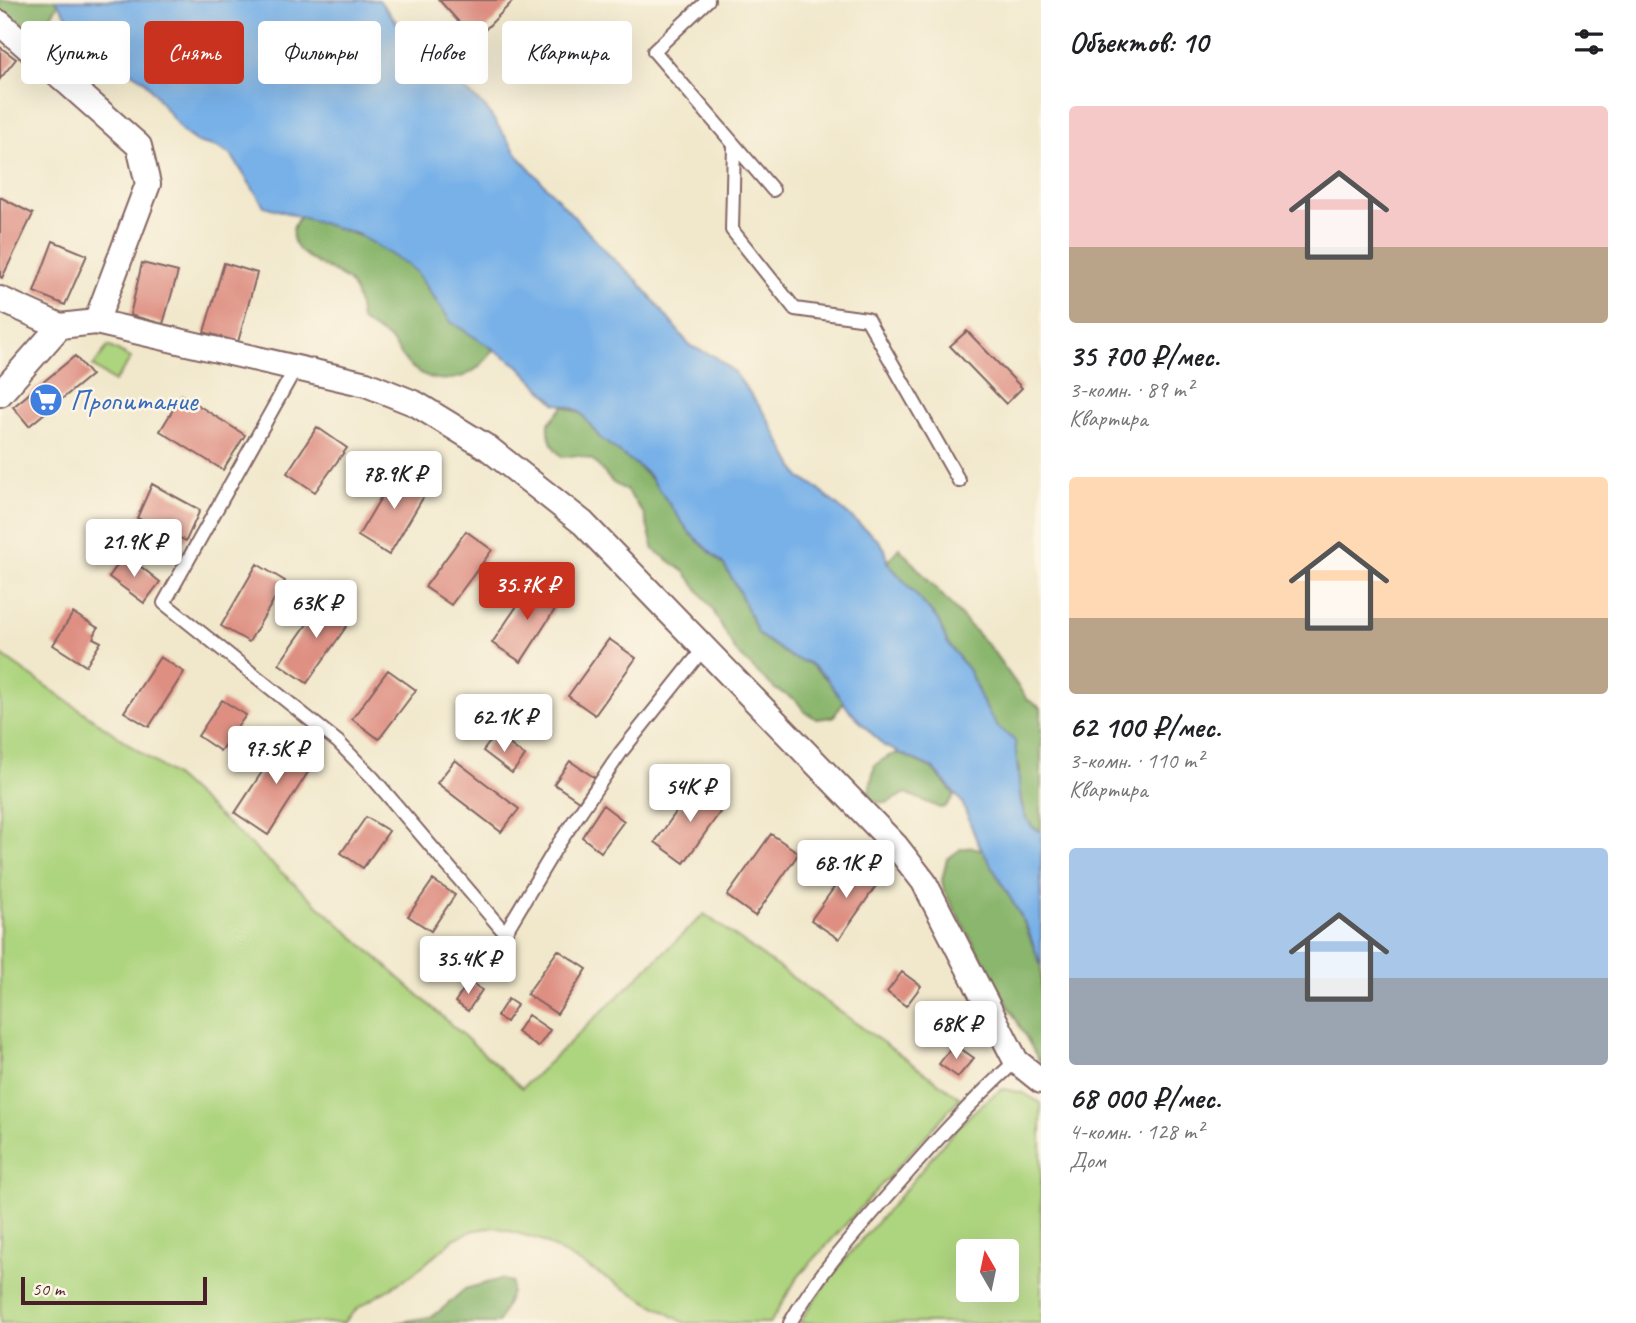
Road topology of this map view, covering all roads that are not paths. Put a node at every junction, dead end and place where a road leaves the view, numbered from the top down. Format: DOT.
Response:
graph roads {
  1 [pos="708,0"];
  2 [pos="0,23"];
  3 [pos="734,145"];
  4 [pos="773,190"];
  5 [pos="0,299"];
  6 [pos="96,322"];
  7 [pos="60,326"];
  8 [pos="295,369"];
  9 [pos="0,394"];
  10 [pos="959,481"];
  11 [pos="704,648"];
  12 [pos="1016,1061"];
  13 [pos="1041,1081"];
  14 [pos="790,1323"];
  1 -- 3 [label="lane"];
  2 -- 6 [label="street"];
  3 -- 4 [label="lane"];
  3 -- 10 [label="lane"];
  5 -- 7 [label="street"];
  6 -- 7 [label="street"];
  6 -- 8 [label="street"];
  7 -- 9 [label="street"];
  8 -- 11 [label="street"];
  8 -- 11 [label="lane"];
  11 -- 12 [label="street"];
  12 -- 13 [label="street"];
  12 -- 14 [label="lane"];
}
